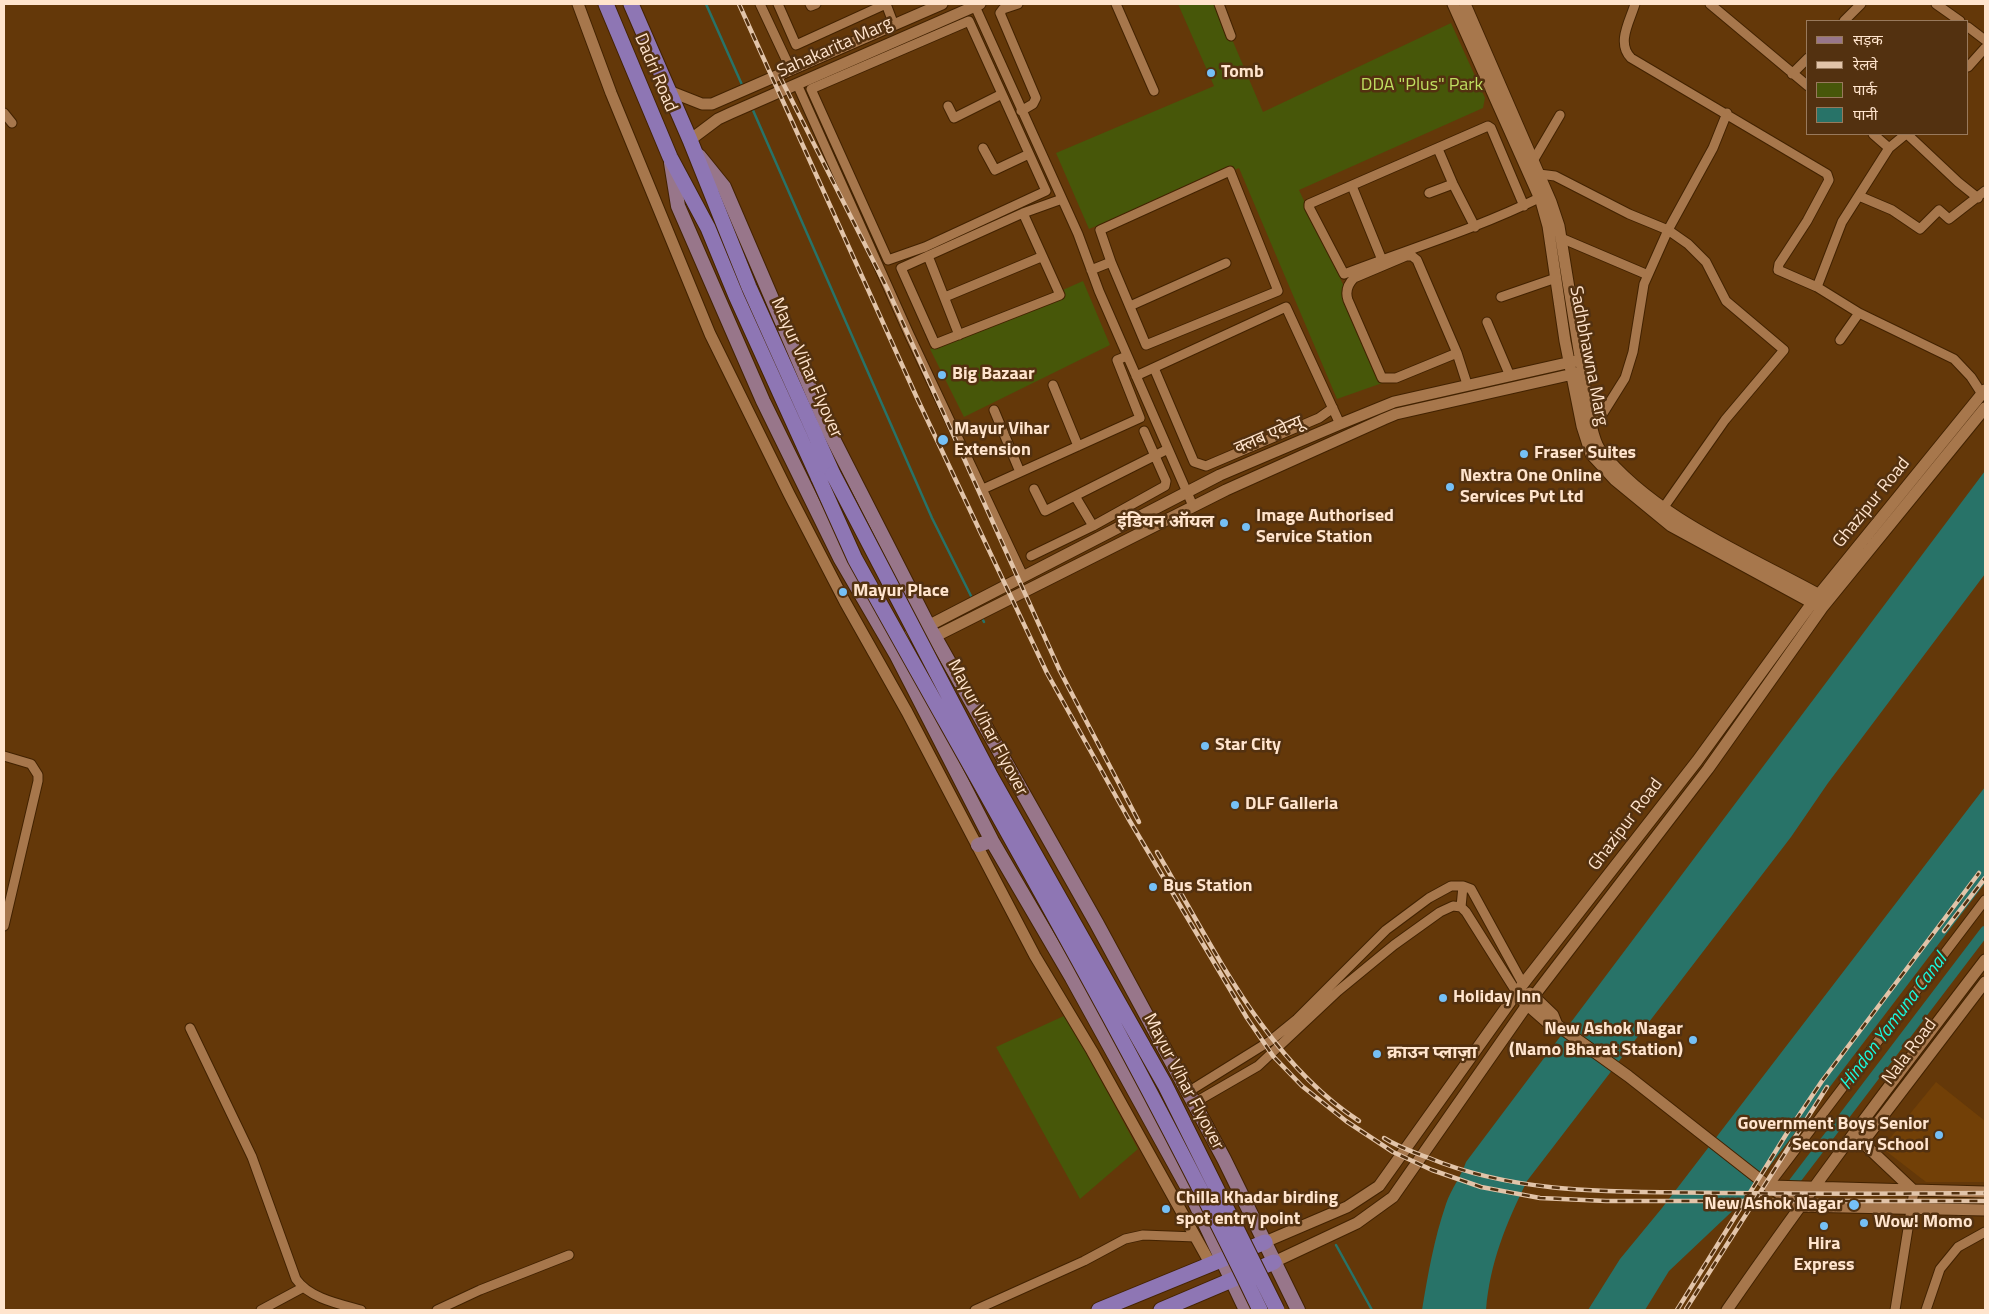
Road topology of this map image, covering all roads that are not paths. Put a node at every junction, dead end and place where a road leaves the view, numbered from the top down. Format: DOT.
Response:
graph roads {
  1 [pos="578,4"];
  2 [pos="606,4"];
  3 [pos="631,4"];
  4 [pos="760,4"];
  5 [pos="778,4"];
  6 [pos="810,4"];
  7 [pos="816,4"];
  8 [pos="886,4"];
  9 [pos="942,4"];
  10 [pos="1018,4"];
  11 [pos="1116,4"];
  12 [pos="1219,4"];
  13 [pos="1452,4"];
  14 [pos="1465,4"];
  15 [pos="1636,4"];
  16 [pos="1710,4"];
  17 [pos="1861,4"];
  18 [pos="1936,4"];
  19 [pos="977,7"];
  20 [pos="1845,20"];
  21 [pos="1959,20"];
  22 [pos="969,21"];
  23 [pos="894,25"];
  24 [pos="1969,28"];
  25 [pos="1231,36"];
  26 [pos="1985,40"];
  27 [pos="1985,48"];
  28 [pos="1806,60"];
  29 [pos="1969,66"];
  30 [pos="791,70"];
  31 [pos="1792,74"];
  32 [pos="797,84"];
  33 [pos="1806,84"];
  34 [pos="669,91"];
  35 [pos="1154,91"];
  36 [pos="1002,94"];
  37 [pos="948,106"];
  38 [pos="1021,111"];
  39 [pos="4,112"];
  40 [pos="1727,113"];
  41 [pos="1560,115"];
  42 [pos="12,124"];
  43 [pos="1874,135"];
  44 [pos="1906,135"];
  45 [pos="1908,135"];
  46 [pos="692,145"];
  47 [pos="984,148"];
  48 [pos="1889,148"];
  49 [pos="1438,149"];
  50 [pos="1029,154"];
  51 [pos="670,157"];
  52 [pos="1533,161"];
  53 [pos="1539,174"];
  54 [pos="1054,180"];
  55 [pos="1043,184"];
  56 [pos="1453,184"];
  57 [pos="1352,186"];
  58 [pos="1429,193"];
  59 [pos="1982,194"];
  60 [pos="1859,196"];
  61 [pos="1539,198"];
  62 [pos="1062,200"];
  63 [pos="1524,206"];
  64 [pos="1023,213"];
  65 [pos="1475,227"];
  66 [pos="1668,230"];
  67 [pos="1561,238"];
  68 [pos="928,256"];
  69 [pos="1042,257"];
  70 [pos="1382,260"];
  71 [pos="1111,262"];
  72 [pos="1226,263"];
  73 [pos="1091,270"];
  74 [pos="1648,275"];
  75 [pos="1556,278"];
  76 [pos="1817,288"];
  77 [pos="945,297"];
  78 [pos="1501,297"];
  79 [pos="1130,306"];
  80 [pos="1859,313"];
  81 [pos="1487,322"];
  82 [pos="959,335"];
  83 [pos="1840,340"];
  84 [pos="1457,353"];
  85 [pos="1127,356"];
  86 [pos="1576,367"];
  87 [pos="1154,368"];
  88 [pos="1136,376"];
  89 [pos="1510,376"];
  90 [pos="1467,384"];
  91 [pos="1053,385"];
  92 [pos="1984,392"];
  93 [pos="1333,408"];
  94 [pos="1985,408"];
  95 [pos="994,410"];
  96 [pos="1340,424"];
  97 [pos="1591,425"];
  98 [pos="1144,431"];
  99 [pos="1078,446"];
  100 [pos="1168,449"];
  101 [pos="1155,455"];
  102 [pos="1020,472"];
  103 [pos="1034,488"];
  104 [pos="984,489"];
  105 [pos="1187,492"];
  106 [pos="1075,496"];
  107 [pos="1193,506"];
  108 [pos="1664,507"];
  109 [pos="1093,526"];
  110 [pos="882,534"];
  111 [pos="1031,556"];
  112 [pos="840,558"];
  113 [pos="1023,576"];
  114 [pos="1821,601"];
  115 [pos="931,630"];
  116 [pos="894,650"];
  117 [pos="4,756"];
  118 [pos="992,840"];
  119 [pos="978,845"];
  120 [pos="1463,886"];
  121 [pos="1985,900"];
  122 [pos="1461,907"];
  123 [pos="4,926"];
  124 [pos="1985,960"];
  125 [pos="1985,982"];
  126 [pos="1520,989"];
  127 [pos="1533,1004"];
  128 [pos="190,1028"];
  129 [pos="1191,1097"];
  130 [pos="1859,1138"];
  131 [pos="1765,1183"];
  132 [pos="1812,1187"];
  133 [pos="1893,1190"];
  134 [pos="1914,1191"];
  135 [pos="1985,1192"];
  136 [pos="1799,1206"];
  137 [pos="1892,1208"];
  138 [pos="1912,1208"];
  139 [pos="1985,1210"];
  140 [pos="1985,1232"];
  141 [pos="1196,1237"];
  142 [pos="1266,1242"];
  143 [pos="568,1255"];
  144 [pos="1215,1261"];
  145 [pos="1274,1262"];
  146 [pos="1232,1281"];
  147 [pos="302,1288"];
  148 [pos="261,1310"];
  149 [pos="361,1310"];
  150 [pos="437,1310"];
  151 [pos="975,1310"];
  152 [pos="1100,1310"];
  153 [pos="1161,1310"];
  154 [pos="1246,1310"];
  155 [pos="1260,1310"];
  156 [pos="1277,1310"];
  157 [pos="1298,1310"];
  158 [pos="1727,1310"];
  159 [pos="1894,1310"];
  160 [pos="1926,1310"];
  1 -- 119 [label="street"];
  2 -- 51 [label="highway, Dadri Road"];
  3 -- 34 [label="highway, Dadri Road"];
  4 -- 30 [label="street"];
  5 -- 8 [label="street"];
  6 -- 7 [label="street"];
  8 -- 23 [label="street"];
  9 -- 23 [label="street, Sahakarita Marg"];
  10 -- 38 [label="street"];
  11 -- 35 [label="street"];
  12 -- 25 [label="street"];
  13 -- 61 [label="street, Sadhbhawna Marg"];
  14 -- 52 [label="street, Sadhbhawna Marg"];
  15 -- 40 [label="street"];
  16 -- 31 [label="street"];
  17 -- 20 [label="street"];
  18 -- 21 [label="street"];
  19 -- 22 [label="street"];
  19 -- 32 [label="street, Sahakarita Marg"];
  19 -- 38 [label="street"];
  22 -- 36 [label="street"];
  22 -- 55 [label="street"];
  23 -- 30 [label="street, Sahakarita Marg"];
  24 -- 26 [label="street"];
  27 -- 29 [label="street"];
  28 -- 31 [label="street"];
  30 -- 34 [label="street, Sahakarita Marg"];
  31 -- 33 [label="street"];
  32 -- 46 [label="street, Sahakarita Marg"];
  32 -- 104 [label="street"];
  34 -- 46 [label="highway, Dadri Road"];
  36 -- 37 [label="street"];
  36 -- 50 [label="street"];
  38 -- 54 [label="street"];
  39 -- 42 [label="street"];
  40 -- 66 [label="street"];
  40 -- 76 [label="street"];
  41 -- 52 [label="street"];
  43 -- 48 [label="street"];
  44 -- 48 [label="street"];
  45 -- 59 [label="street"];
  46 -- 110 [label="main road"];
  46 -- 156 [label="highway, Mayur Vihar Flyover, bridge"];
  47 -- 50 [label="street"];
  48 -- 60 [label="street"];
  49 -- 56 [label="street"];
  49 -- 57 [label="street"];
  49 -- 63 [label="street"];
  50 -- 55 [label="street"];
  51 -- 112 [label="main road"];
  51 -- 155 [label="highway, Mayur Vihar Flyover, bridge"];
  52 -- 53 [label="street, Sadhbhawna Marg"];
  53 -- 66 [label="street"];
  53 -- 67 [label="street, Sadhbhawna Marg"];
  54 -- 55 [label="street"];
  54 -- 62 [label="street"];
  56 -- 58 [label="street"];
  56 -- 65 [label="street"];
  57 -- 70 [label="street"];
  57 -- 70 [label="street"];
  59 -- 60 [label="street"];
  60 -- 76 [label="street"];
  61 -- 63 [label="street"];
  61 -- 75 [label="street, Sadhbhawna Marg"];
  62 -- 64 [label="street"];
  62 -- 73 [label="street"];
  63 -- 65 [label="street"];
  64 -- 68 [label="street"];
  64 -- 69 [label="street"];
  65 -- 70 [label="street"];
  66 -- 74 [label="street"];
  66 -- 108 [label="street"];
  67 -- 74 [label="street"];
  67 -- 86 [label="street, Sadhbhawna Marg"];
  68 -- 77 [label="street"];
  68 -- 82 [label="street"];
  69 -- 77 [label="street"];
  69 -- 82 [label="street"];
  71 -- 73 [label="street"];
  71 -- 79 [label="street"];
  71 -- 79 [label="street"];
  72 -- 79 [label="street"];
  73 -- 85 [label="street"];
  74 -- 97 [label="street"];
  75 -- 78 [label="street"];
  75 -- 86 [label="street, Sadhbhawna Marg"];
  76 -- 80 [label="street"];
  77 -- 82 [label="street"];
  80 -- 83 [label="street"];
  80 -- 92 [label="street"];
  81 -- 89 [label="street"];
  84 -- 84 [label="street"];
  84 -- 90 [label="street"];
  85 -- 88 [label="street"];
  85 -- 99 [label="street"];
  86 -- 89 [label="street, क्लब एवेन्यू"];
  86 -- 97 [label="street, Sadhbhawna Marg"];
  86 -- 107 [label="street, क्लब एवेन्यू"];
  86 -- 114 [label="street, Sadhbhawna Marg"];
  87 -- 88 [label="street"];
  87 -- 93 [label="street"];
  87 -- 93 [label="street"];
  88 -- 100 [label="street"];
  89 -- 90 [label="street, क्लब एवेन्यू"];
  90 -- 96 [label="street, क्लब एवेन्यू"];
  91 -- 99 [label="street"];
  92 -- 114 [label="street, Ghazipur Road"];
  93 -- 96 [label="street"];
  94 -- 114 [label="street, Ghazipur Road"];
  95 -- 102 [label="street"];
  96 -- 105 [label="street, क्लब एवेन्यू"];
  97 -- 108 [label="street, Sadhbhawna Marg"];
  98 -- 101 [label="street"];
  99 -- 102 [label="street"];
  100 -- 101 [label="street"];
  100 -- 105 [label="street"];
  101 -- 106 [label="street"];
  101 -- 109 [label="street"];
  102 -- 104 [label="street"];
  103 -- 106 [label="street"];
  104 -- 113 [label="street"];
  105 -- 107 [label="street"];
  105 -- 113 [label="street, क्लब एवेन्यू"];
  106 -- 109 [label="street"];
  107 -- 115 [label="street, क्लब एवेन्यू"];
  108 -- 114 [label="street, Sadhbhawna Marg"];
  109 -- 111 [label="street"];
  110 -- 112 [label="main road"];
  110 -- 115 [label="main road"];
  112 -- 116 [label="main road"];
  113 -- 115 [label="street, क्लब एवेन्यू"];
  114 -- 126 [label="street, Ghazipur Road"];
  114 -- 127 [label="street, Ghazipur Road"];
  115 -- 116 [label="street"];
  115 -- 129 [label="main road"];
  116 -- 118 [label="main road"];
  117 -- 123 [label="street"];
  118 -- 119 [label="main road"];
  118 -- 144 [label="main road"];
  119 -- 141 [label="street"];
  120 -- 122 [label="street"];
  120 -- 126 [label="street"];
  120 -- 129 [label="street"];
  121 -- 131 [label="street"];
  122 -- 126 [label="street"];
  122 -- 129 [label="street"];
  124 -- 130 [label="street, Nala Road"];
  125 -- 130 [label="street, Nala Road"];
  126 -- 127 [label="street"];
  126 -- 142 [label="street, Ghazipur Road"];
  127 -- 131 [label="street"];
  127 -- 145 [label="street, Ghazipur Road"];
  128 -- 147 [label="street"];
  129 -- 142 [label="main road"];
  130 -- 132 [label="street"];
  130 -- 134 [label="street"];
  131 -- 132 [label="street"];
  131 -- 136 [label="street"];
  132 -- 133 [label="street"];
  132 -- 136 [label="street"];
  133 -- 134 [label="street"];
  133 -- 137 [label="street"];
  134 -- 135 [label="street"];
  134 -- 138 [label="street"];
  136 -- 137 [label="street"];
  136 -- 158 [label="street"];
  137 -- 138 [label="street"];
  138 -- 139 [label="street"];
  138 -- 159 [label="street"];
  140 -- 160 [label="street"];
  141 -- 144 [label="street"];
  141 -- 151 [label="street"];
  142 -- 144 [label="highway"];
  142 -- 145 [label="main road"];
  143 -- 150 [label="street"];
  144 -- 146 [label="main road"];
  144 -- 152 [label="highway"];
  145 -- 146 [label="highway"];
  145 -- 157 [label="main road"];
  146 -- 153 [label="highway"];
  146 -- 154 [label="main road"];
  147 -- 148 [label="street"];
  147 -- 149 [label="street"];
}
